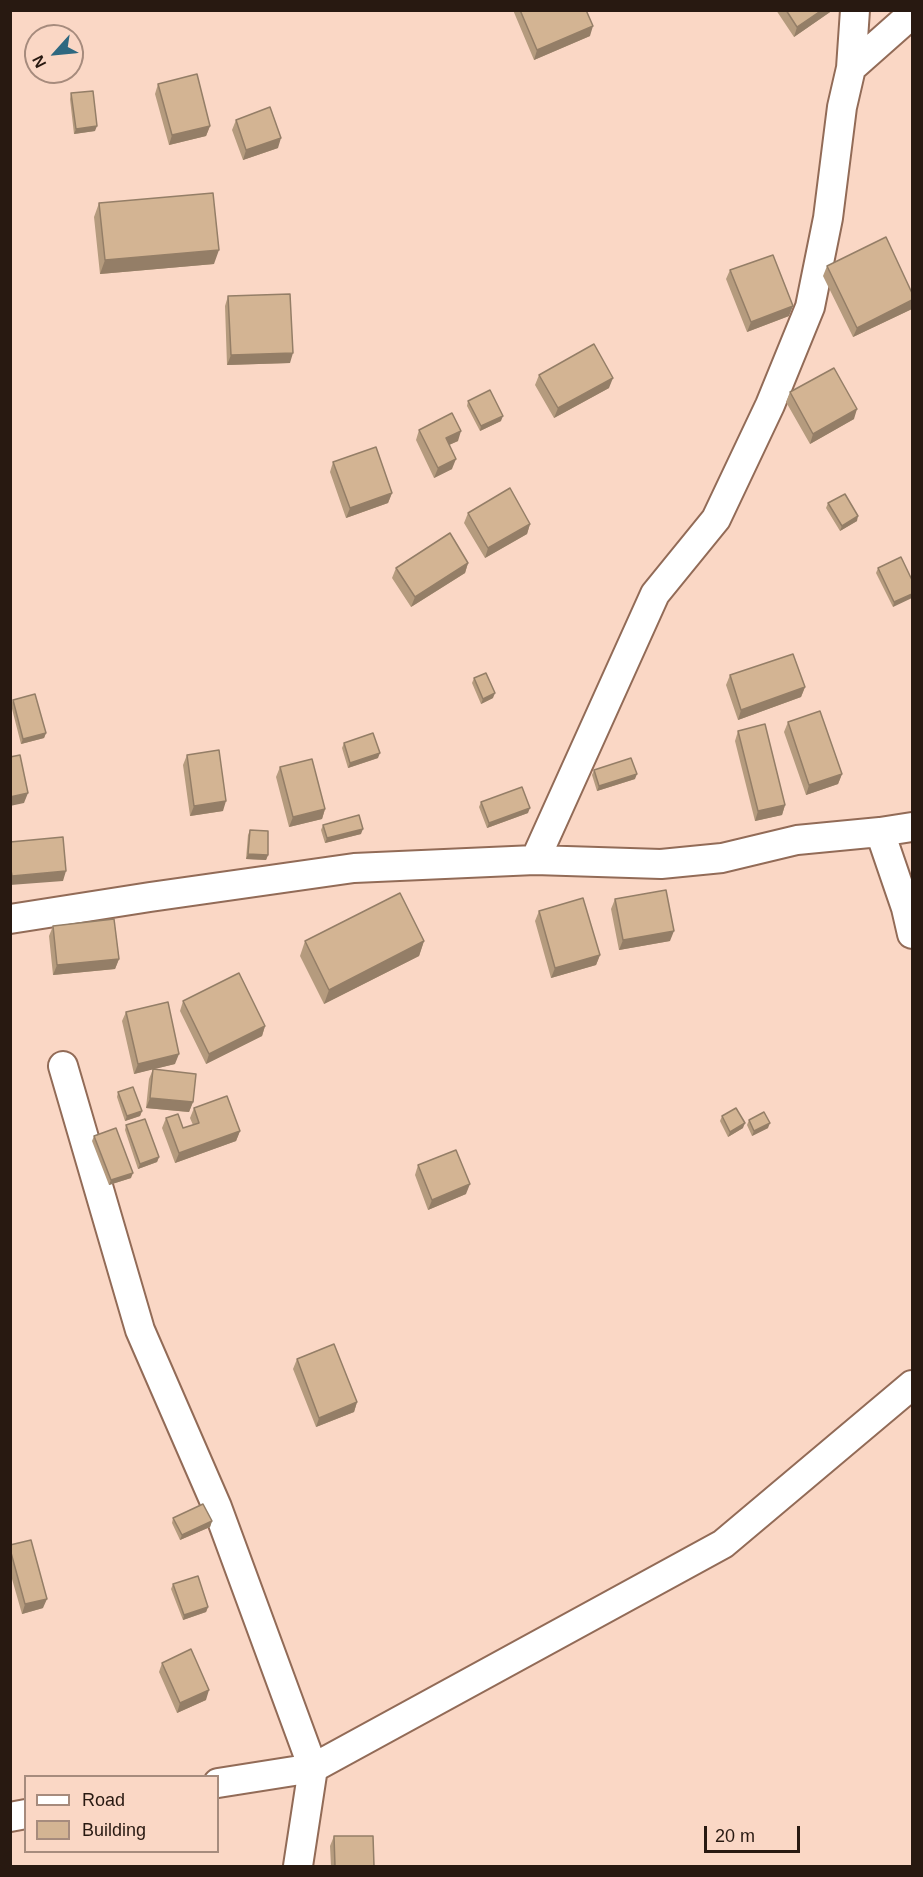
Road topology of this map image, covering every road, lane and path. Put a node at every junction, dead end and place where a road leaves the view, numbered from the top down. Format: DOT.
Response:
graph roads {
  1 [pos="855,10"];
  2 [pos="912,14"];
  3 [pos="851,68"];
  4 [pos="912,827"];
  5 [pos="880,832"];
  6 [pos="535,860"];
  7 [pos="10,919"];
  8 [pos="912,934"];
  9 [pos="63,1066"];
  10 [pos="912,1386"];
  11 [pos="313,1768"];
  12 [pos="219,1784"];
  13 [pos="298,1866"];
  1 -- 3 [label="street"];
  2 -- 3 [label="street"];
  3 -- 6 [label="street"];
  4 -- 5 [label="street"];
  5 -- 6 [label="street"];
  5 -- 8 [label="street"];
  6 -- 7 [label="street"];
  9 -- 11 [label="street"];
  10 -- 11 [label="street"];
  11 -- 12 [label="street"];
  11 -- 13 [label="street"];
}
